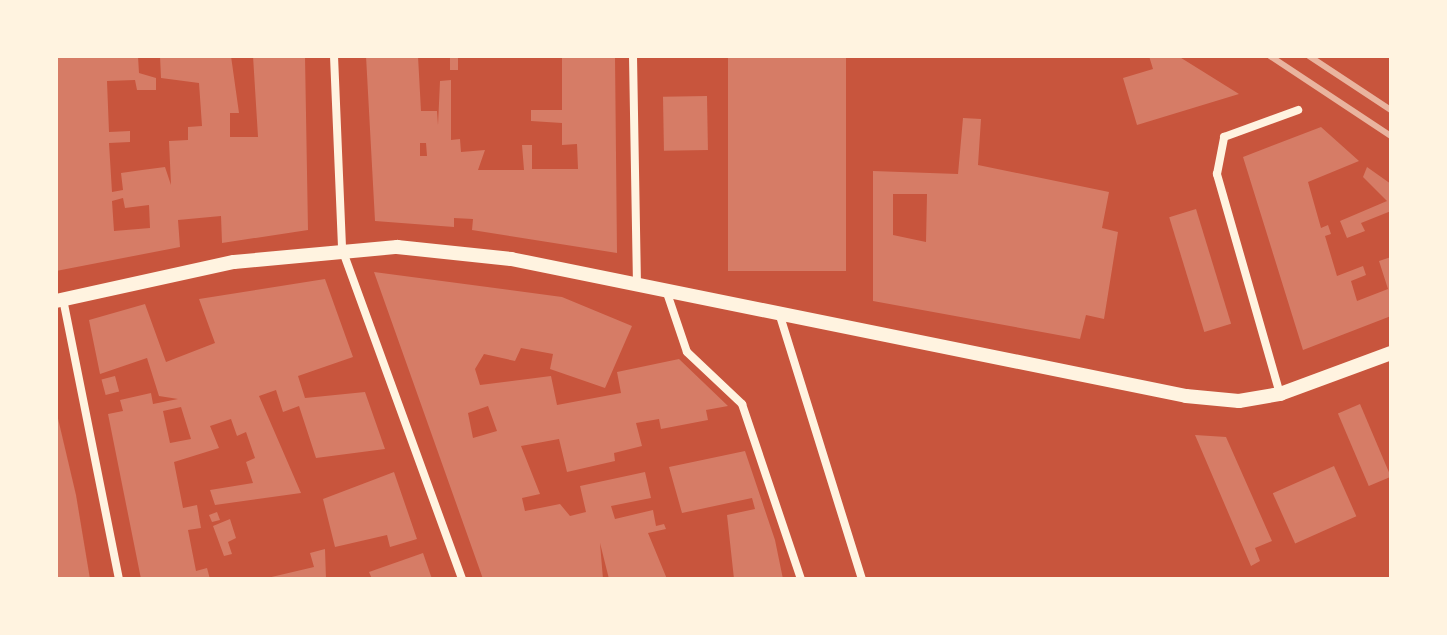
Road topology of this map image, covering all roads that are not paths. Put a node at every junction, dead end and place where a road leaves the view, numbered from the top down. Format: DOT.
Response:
graph roads {
  1 [pos="334,56"];
  2 [pos="633,56"];
  3 [pos="1298,110"];
  4 [pos="342,249"];
  5 [pos="637,286"];
  6 [pos="667,293"];
  7 [pos="59,300"];
  8 [pos="780,316"];
  9 [pos="1391,353"];
  10 [pos="1280,394"];
  11 [pos="119,579"];
  12 [pos="462,579"];
  13 [pos="801,579"];
  14 [pos="862,579"];
  1 -- 4 [label="street"];
  2 -- 5 [label="street"];
  3 -- 10 [label="street"];
  4 -- 5 [label="street"];
  4 -- 7 [label="street"];
  4 -- 12 [label="street"];
  5 -- 6 [label="street"];
  6 -- 8 [label="street"];
  6 -- 13 [label="street"];
  7 -- 11 [label="street"];
  8 -- 10 [label="street"];
  8 -- 14 [label="street"];
  9 -- 10 [label="street"];
}
